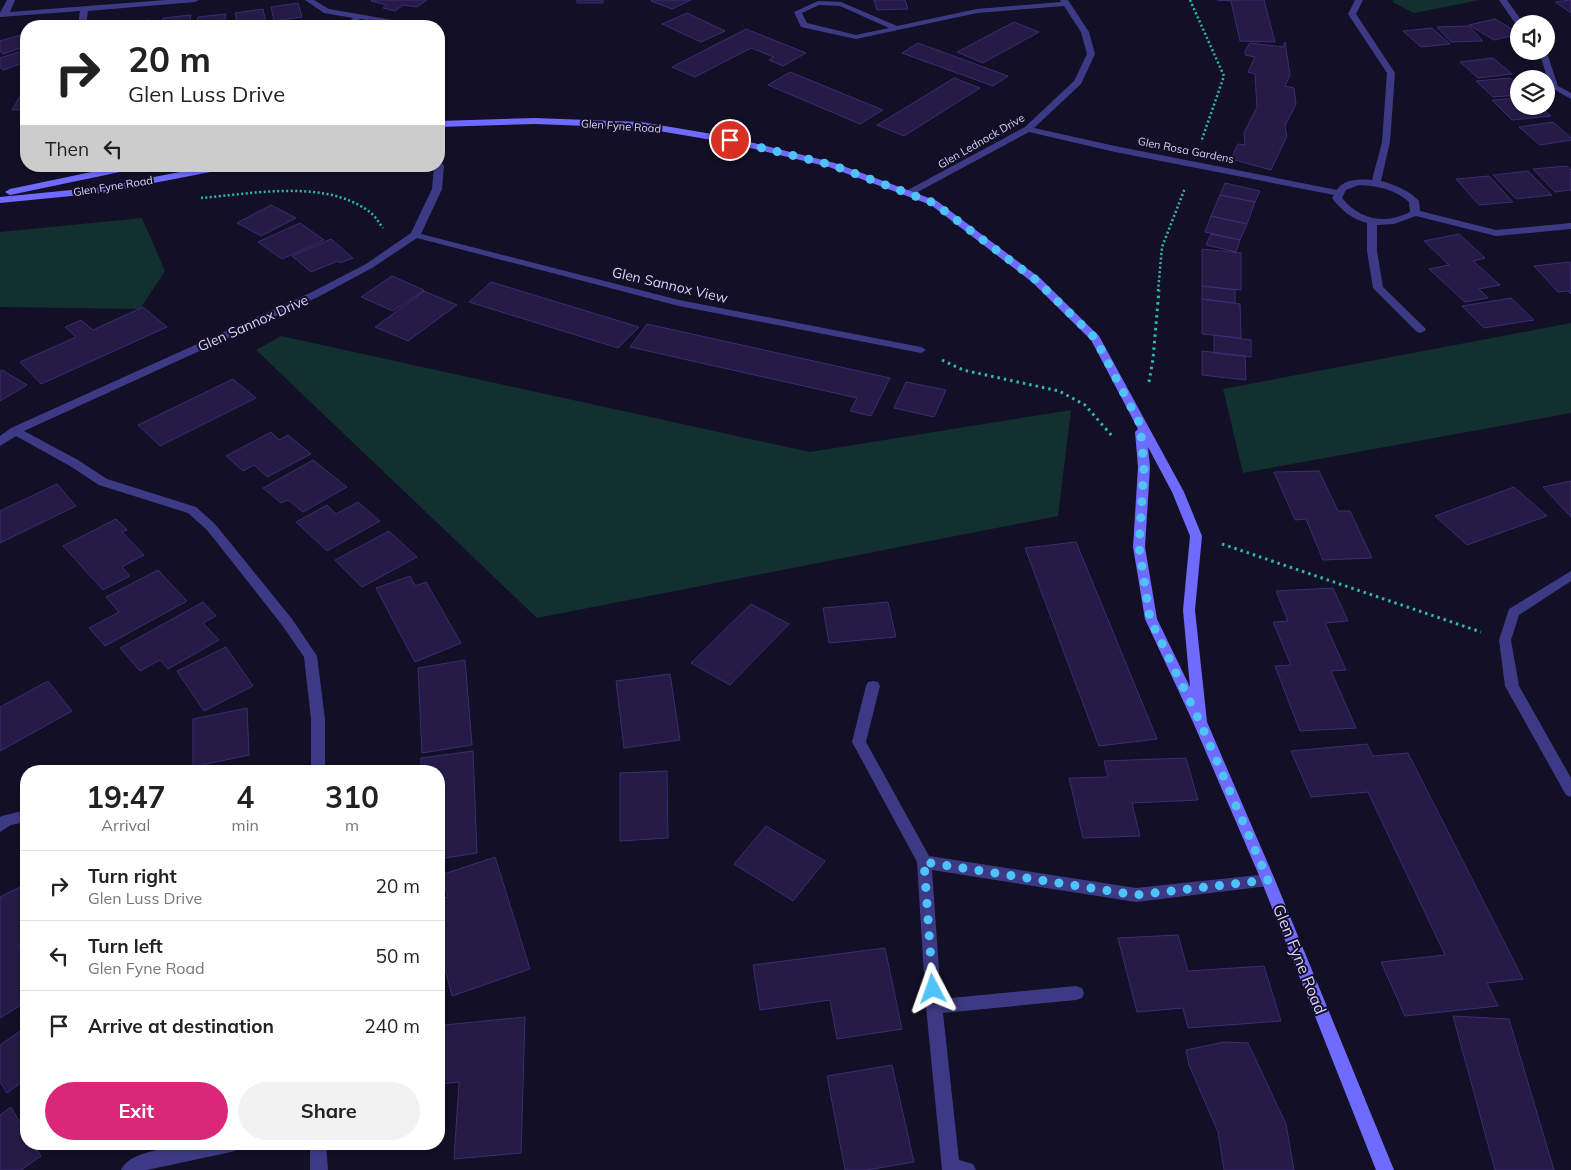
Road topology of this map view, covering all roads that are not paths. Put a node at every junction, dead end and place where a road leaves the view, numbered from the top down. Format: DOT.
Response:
graph roads {
  1 [pos="11,0"];
  2 [pos="195,0"];
  3 [pos="308,0"];
  4 [pos="1360,0"];
  5 [pos="1503,0"];
  6 [pos="1064,2"];
  7 [pos="84,9"];
  8 [pos="3,15"];
  9 [pos="1514,15"];
  10 [pos="359,16"];
  11 [pos="83,20"];
  12 [pos="355,20"];
  13 [pos="382,20"];
  14 [pos="896,28"];
  15 [pos="1546,60"];
  16 [pos="1571,96"];
  17 [pos="445,124"];
  18 [pos="1028,129"];
  19 [pos="106,172"];
  20 [pos="195,172"];
  21 [pos="438,172"];
  22 [pos="1376,183"];
  23 [pos="1339,193"];
  24 [pos="0,194"];
  25 [pos="909,194"];
  26 [pos="0,200"];
  27 [pos="1415,213"];
  28 [pos="1372,221"];
  29 [pos="1571,226"];
  30 [pos="415,235"];
  31 [pos="1421,330"];
  32 [pos="921,350"];
  33 [pos="1140,424"];
  34 [pos="16,431"];
  35 [pos="0,442"];
  36 [pos="1571,574"];
  37 [pos="873,686"];
  38 [pos="1200,722"];
  39 [pos="318,765"];
  40 [pos="1571,790"];
  41 [pos="20,817"];
  42 [pos="0,826"];
  43 [pos="924,862"];
  44 [pos="1268,880"];
  45 [pos="1076,992"];
  46 [pos="934,1007"];
  47 [pos="202,1150"];
  48 [pos="318,1150"];
  49 [pos="957,1169"];
  50 [pos="130,1170"];
  51 [pos="318,1170"];
  52 [pos="1385,1170"];
  1 -- 8 [label="street"];
  2 -- 7 [label="street"];
  3 -- 10 [label="street"];
  4 -- 22 [label="street"];
  5 -- 9 [label="street"];
  6 -- 14 [label="street"];
  6 -- 18 [label="street, Glen Lednock Drive"];
  7 -- 8 [label="street"];
  7 -- 11 [label="street"];
  10 -- 12 [label="street"];
  10 -- 13 [label="street"];
  14 -- 14 [label="street"];
  15 -- 16 [label="street"];
  17 -- 25 [label="street, Glen Fyne Road"];
  18 -- 23 [label="street, Glen Rosa Gardens"];
  18 -- 25 [label="street, Glen Lednock Drive"];
  19 -- 24 [label="street, Glen Fyne Road"];
  20 -- 26 [label="street, Glen Fyne Road"];
  21 -- 30 [label="street"];
  22 -- 23 [label="street"];
  22 -- 27 [label="street"];
  23 -- 28 [label="street"];
  25 -- 33 [label="street, Glen Fyne Road"];
  27 -- 28 [label="street"];
  27 -- 29 [label="street"];
  28 -- 31 [label="street"];
  30 -- 32 [label="street, Glen Sannox View"];
  30 -- 34 [label="street, Glen Sannox Drive"];
  33 -- 38 [label="street, Glen Fyne Road"];
  33 -- 38 [label="street, Glen Fyne Road"];
  34 -- 35 [label="street, Glen Sannox Drive"];
  34 -- 39 [label="street"];
  36 -- 40 [label="street"];
  37 -- 43 [label="street"];
  38 -- 44 [label="street, Glen Fyne Road"];
  41 -- 42 [label="street"];
  43 -- 44 [label="street"];
  43 -- 46 [label="street"];
  44 -- 52 [label="street, Glen Fyne Road"];
  45 -- 46 [label="street"];
  46 -- 49 [label="street"];
  47 -- 50 [label="street"];
  48 -- 51 [label="street"];
}
